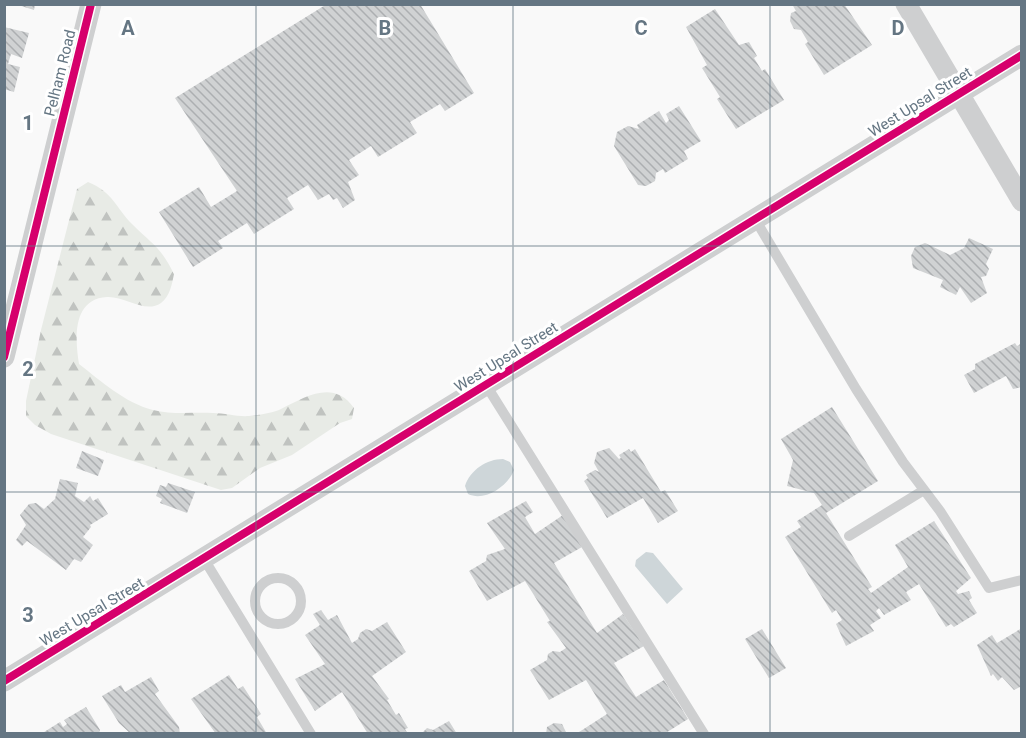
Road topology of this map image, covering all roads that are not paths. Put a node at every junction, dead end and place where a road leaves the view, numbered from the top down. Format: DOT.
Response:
graph roads {
  1 [pos="91,4"];
  2 [pos="906,4"];
  3 [pos="1022,55"];
  4 [pos="959,94"];
  5 [pos="1022,201"];
  6 [pos="755,219"];
  7 [pos="4,357"];
  8 [pos="486,385"];
  9 [pos="924,490"];
  10 [pos="849,536"];
  11 [pos="204,559"];
  12 [pos="1022,580"];
  13 [pos="258,613"];
  14 [pos="243,622"];
  15 [pos="4,681"];
  16 [pos="311,734"];
  17 [pos="704,734"];
  1 -- 7 [label="street, Pelham Road"];
  2 -- 4 [label="street"];
  3 -- 4 [label="street, West Upsal Street"];
  4 -- 5 [label="street"];
  4 -- 6 [label="street, West Upsal Street"];
  6 -- 8 [label="street, West Upsal Street"];
  6 -- 9 [label="lane"];
  8 -- 11 [label="street, West Upsal Street"];
  8 -- 17 [label="lane"];
  9 -- 10 [label="lane"];
  9 -- 12 [label="lane"];
  11 -- 14 [label="lane"];
  11 -- 15 [label="street, West Upsal Street"];
  13 -- 13 [label="lane"];
  13 -- 14 [label="lane"];
  14 -- 16 [label="lane"];
}
